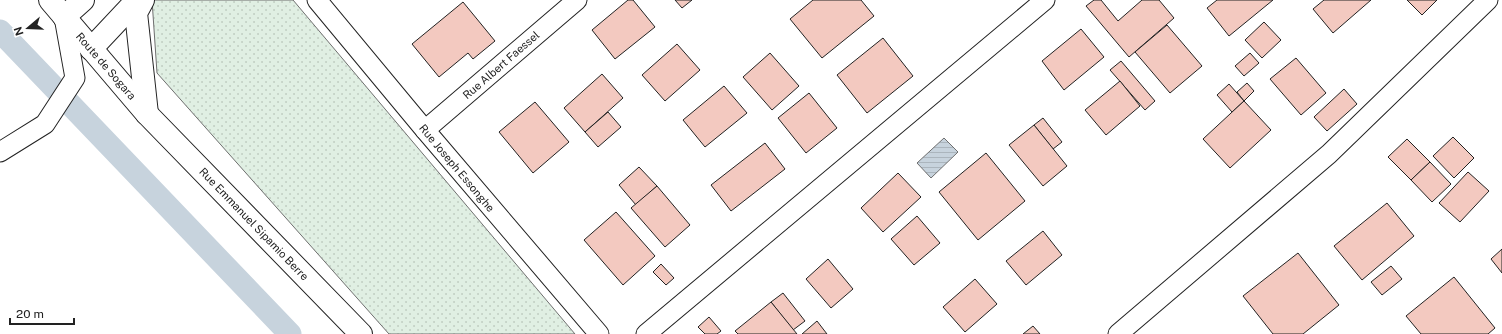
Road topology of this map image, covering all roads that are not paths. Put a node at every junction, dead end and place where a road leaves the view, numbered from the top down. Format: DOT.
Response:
graph roads {
  1 [pos="50,0"];
  2 [pos="83,0"];
  3 [pos="137,0"];
  4 [pos="144,0"];
  5 [pos="317,0"];
  6 [pos="577,0"];
  7 [pos="1045,0"];
  8 [pos="1488,0"];
  9 [pos="64,17"];
  10 [pos="91,49"];
  11 [pos="70,57"];
  12 [pos="147,114"];
  13 [pos="425,130"];
  14 [pos="0,152"];
  15 [pos="361,334"];
  16 [pos="599,334"];
  17 [pos="646,334"];
  18 [pos="1118,334"];
  1 -- 9 [label="main road, Route de Sogara"];
  2 -- 9 [label="main road"];
  3 -- 10 [label="main road"];
  4 -- 12 [label="main road"];
  5 -- 13 [label="street, Rue Joseph Essonghe"];
  6 -- 13 [label="street, Rue Albert Faessel"];
  7 -- 17 [label="street"];
  8 -- 18 [label="street"];
  9 -- 10 [label="main road, Route de Sogara"];
  9 -- 11 [label="street"];
  10 -- 11 [label="street"];
  10 -- 12 [label="main road, Route de Sogara"];
  11 -- 14 [label="street"];
  12 -- 15 [label="main road, Rue Emmanuel Sipamio Berre"];
  13 -- 16 [label="street, Rue Joseph Essonghe"];
}
